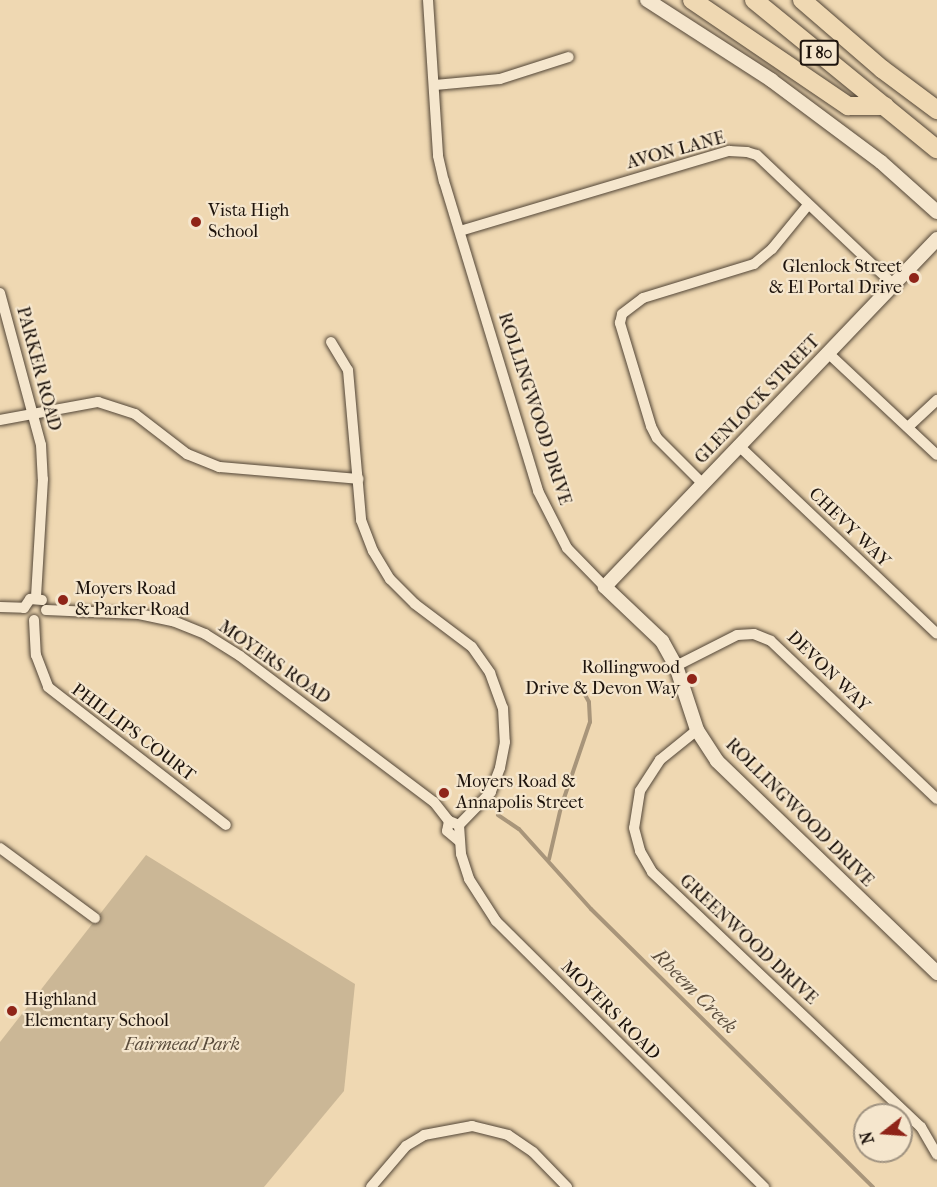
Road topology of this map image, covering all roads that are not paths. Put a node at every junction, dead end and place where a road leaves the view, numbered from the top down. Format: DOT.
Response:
graph roads {
  1 [pos="429,0"];
  2 [pos="647,0"];
  3 [pos="692,0"];
  4 [pos="754,0"];
  5 [pos="802,0"];
  6 [pos="818,0"];
  7 [pos="570,57"];
  8 [pos="882,69"];
  9 [pos="435,85"];
  10 [pos="885,106"];
  11 [pos="937,110"];
  12 [pos="937,149"];
  13 [pos="808,205"];
  14 [pos="937,212"];
  15 [pos="459,231"];
  16 [pos="937,239"];
  17 [pos="893,284"];
  18 [pos="0,292"];
  19 [pos="331,342"];
  20 [pos="828,353"];
  21 [pos="937,400"];
  22 [pos="35,413"];
  23 [pos="0,420"];
  24 [pos="908,427"];
  25 [pos="738,445"];
  26 [pos="937,455"];
  27 [pos="358,479"];
  28 [pos="702,483"];
  29 [pos="605,587"];
  30 [pos="36,598"];
  31 [pos="0,607"];
  32 [pos="24,608"];
  33 [pos="46,610"];
  34 [pos="34,620"];
  35 [pos="937,634"];
  36 [pos="676,666"];
  37 [pos="697,730"];
  38 [pos="937,799"];
  39 [pos="454,823"];
  40 [pos="226,825"];
  41 [pos="0,848"];
  42 [pos="95,918"];
  43 [pos="937,973"];
  44 [pos="937,1155"];
  45 [pos="371,1187"];
  46 [pos="567,1187"];
  47 [pos="764,1187"];
  1 -- 9 [label="street, ROLLINGWOOD DRIVE"];
  2 -- 14 [label="street"];
  3 -- 10 [label="highway"];
  4 -- 10 [label="highway, I 80"];
  5 -- 8 [label="highway, I 80"];
  6 -- 8 [label="highway"];
  7 -- 9 [label="street"];
  8 -- 11 [label="highway, I 80"];
  9 -- 15 [label="street, ROLLINGWOOD DRIVE"];
  10 -- 12 [label="highway, I 80"];
  13 -- 15 [label="street, AVON LANE"];
  13 -- 17 [label="street, AVON LANE"];
  13 -- 28 [label="street"];
  15 -- 29 [label="street, ROLLINGWOOD DRIVE"];
  16 -- 17 [label="street, GLENLOCK STREET"];
  17 -- 20 [label="street, GLENLOCK STREET"];
  18 -- 22 [label="street, PARKER ROAD"];
  19 -- 27 [label="street"];
  20 -- 24 [label="street"];
  20 -- 25 [label="street, GLENLOCK STREET"];
  21 -- 24 [label="street"];
  22 -- 23 [label="street"];
  22 -- 27 [label="street"];
  22 -- 30 [label="street, PARKER ROAD"];
  24 -- 26 [label="street"];
  25 -- 28 [label="street, GLENLOCK STREET"];
  25 -- 35 [label="street, CHEVY WAY"];
  27 -- 39 [label="street"];
  28 -- 29 [label="street, GLENLOCK STREET"];
  29 -- 36 [label="street, ROLLINGWOOD DRIVE"];
  30 -- 32 [label="street"];
  30 -- 33 [label="street"];
  31 -- 32 [label="street"];
  32 -- 34 [label="street"];
  33 -- 34 [label="street"];
  33 -- 39 [label="street, MOYERS ROAD"];
  34 -- 40 [label="street, PHILLIPS COURT"];
  36 -- 37 [label="street, ROLLINGWOOD DRIVE"];
  36 -- 38 [label="street, DEVON WAY"];
  37 -- 43 [label="street, ROLLINGWOOD DRIVE"];
  37 -- 44 [label="street, GREENWOOD DRIVE"];
  39 -- 47 [label="street, MOYERS ROAD"];
  41 -- 42 [label="street"];
  45 -- 46 [label="street"];
}
